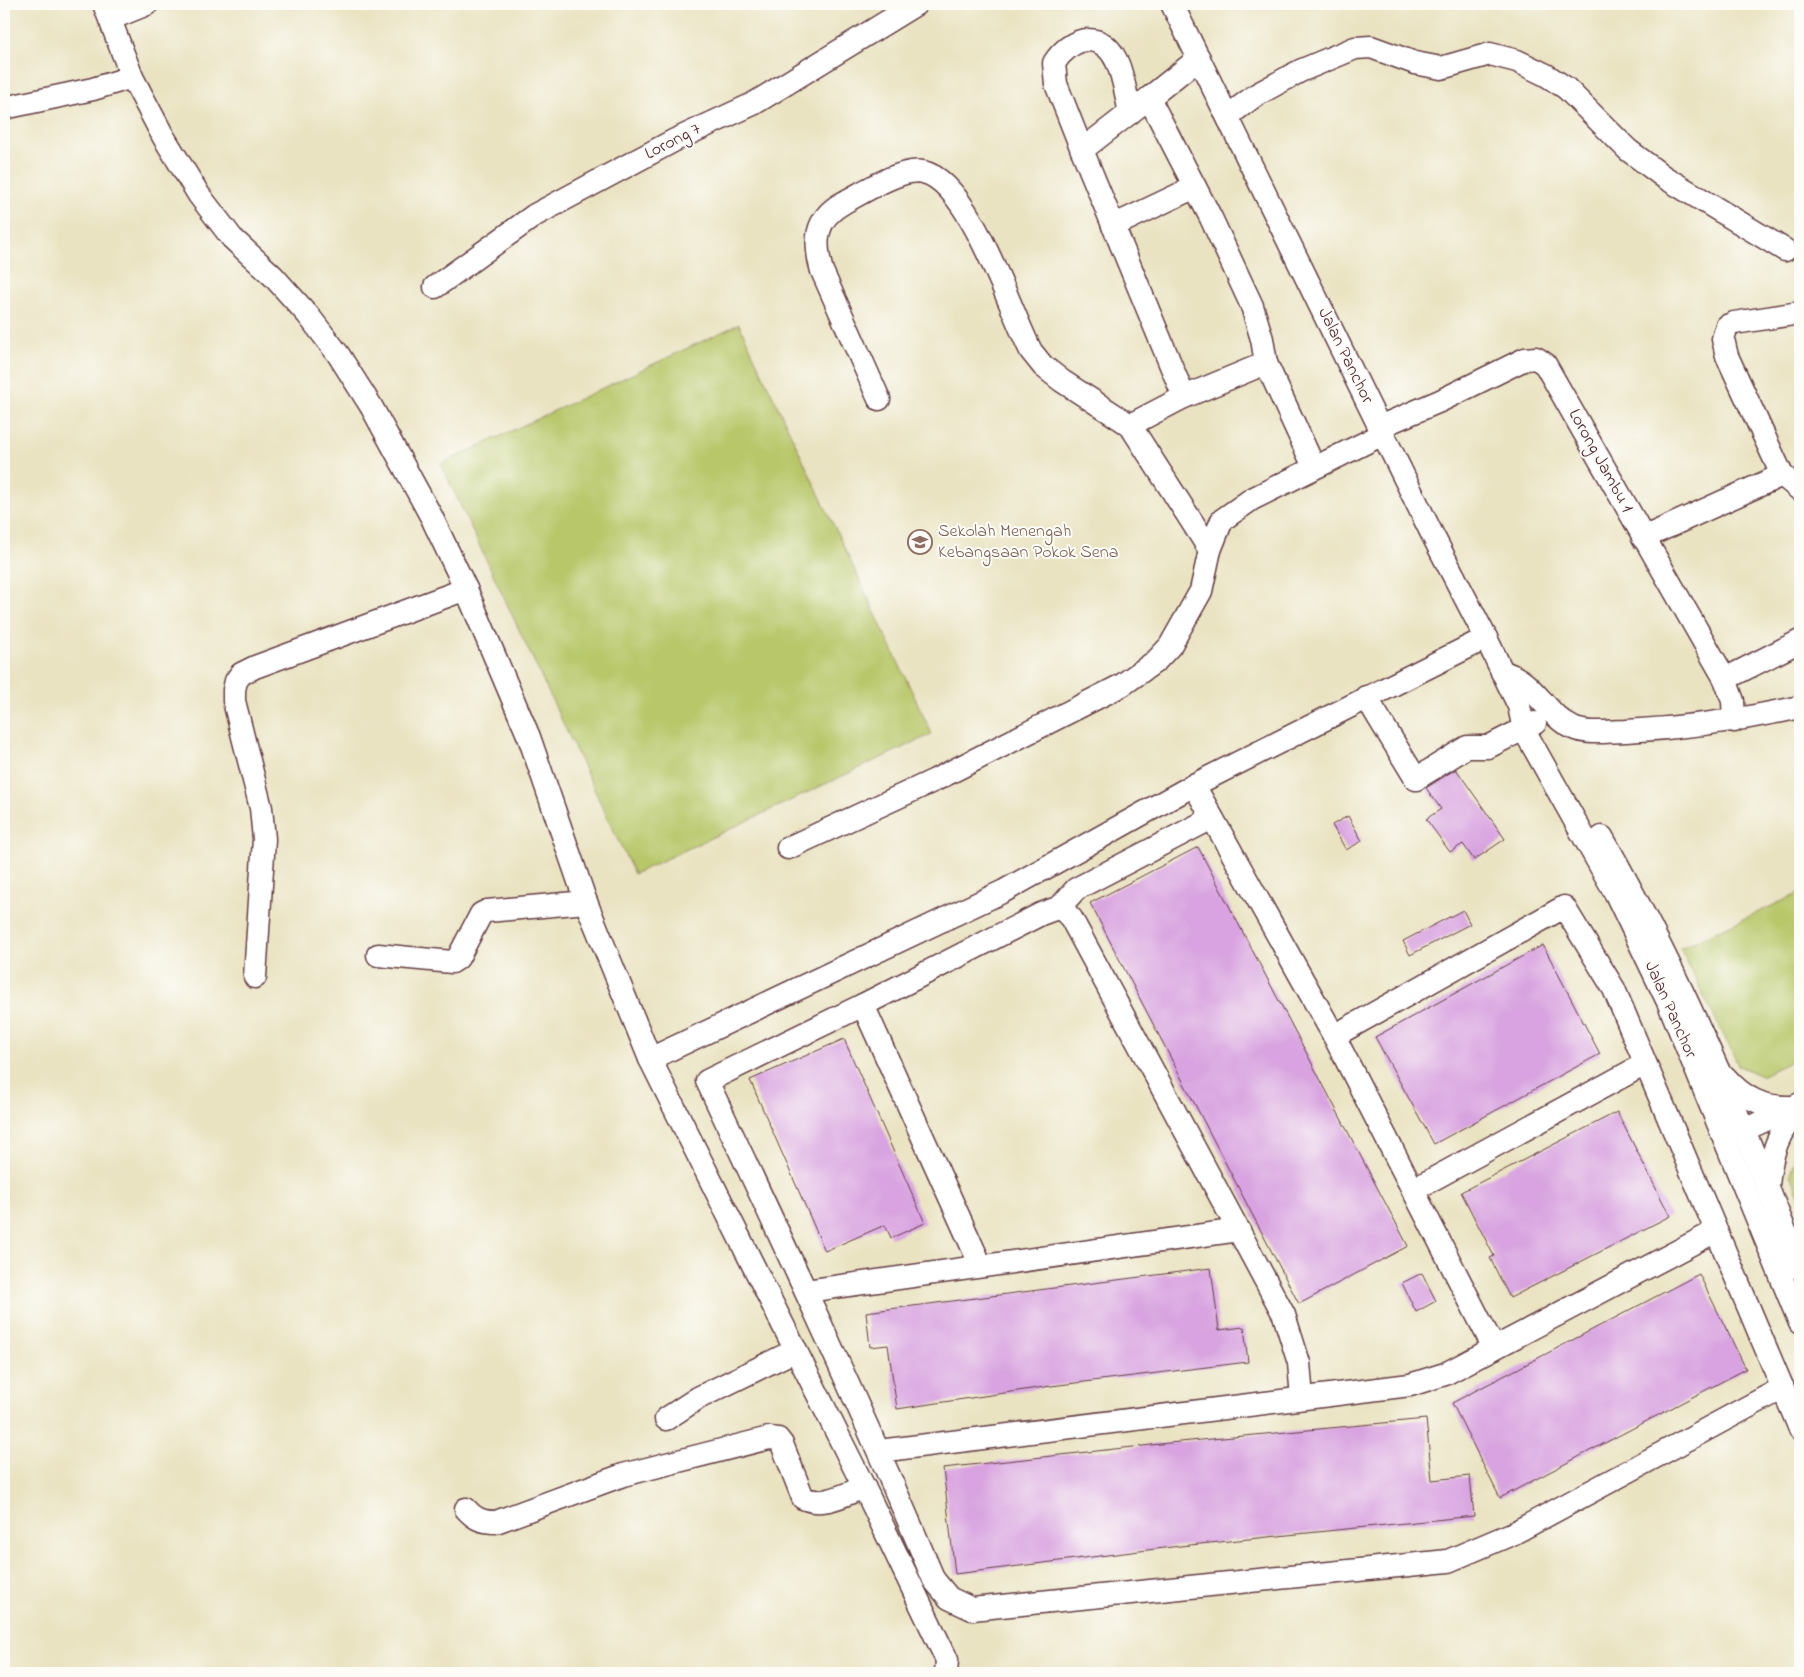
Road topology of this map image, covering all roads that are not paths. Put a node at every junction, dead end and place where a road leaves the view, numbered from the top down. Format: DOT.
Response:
graph roads {
  1 [pos="147,4"];
  2 [pos="916,4"];
  3 [pos="1179,6"];
  4 [pos="107,11"];
  5 [pos="1199,58"];
  6 [pos="132,77"];
  7 [pos="1149,98"];
  8 [pos="4,108"];
  9 [pos="1130,113"];
  10 [pos="1229,116"];
  11 [pos="1082,150"];
  12 [pos="1195,187"];
  13 [pos="1113,226"];
  14 [pos="1785,250"];
  15 [pos="435,287"];
  16 [pos="1800,313"];
  17 [pos="1266,363"];
  18 [pos="1184,397"];
  19 [pos="879,399"];
  20 [pos="1130,425"];
  21 [pos="1381,431"];
  22 [pos="1314,468"];
  23 [pos="1782,476"];
  24 [pos="1800,490"];
  25 [pos="1643,538"];
  26 [pos="1210,550"];
  27 [pos="466,589"];
  28 [pos="1486,638"];
  29 [pos="1800,641"];
  30 [pos="1502,672"];
  31 [pos="1725,678"];
  32 [pos="1366,697"];
  33 [pos="1800,707"];
  34 [pos="1734,721"];
  35 [pos="1529,726"];
  36 [pos="1194,786"];
  37 [pos="1212,818"];
  38 [pos="788,848"];
  39 [pos="586,902"];
  40 [pos="1060,907"];
  41 [pos="378,954"];
  42 [pos="255,977"];
  43 [pos="863,1005"];
  44 [pos="1334,1036"];
  45 [pos="650,1059"];
  46 [pos="1645,1064"];
  47 [pos="1717,1066"];
  48 [pos="1710,1107"];
  49 [pos="1799,1107"];
  50 [pos="1744,1130"];
  51 [pos="1738,1175"];
  52 [pos="1768,1185"];
  53 [pos="1413,1190"];
  54 [pos="1239,1230"];
  55 [pos="1716,1231"];
  56 [pos="981,1266"];
  57 [pos="1800,1269"];
  58 [pos="806,1290"];
  59 [pos="1800,1323"];
  60 [pos="1494,1348"];
  61 [pos="796,1350"];
  62 [pos="1783,1388"];
  63 [pos="1302,1398"];
  64 [pos="666,1419"];
  65 [pos="1800,1429"];
  66 [pos="879,1451"];
  67 [pos="864,1487"];
  68 [pos="466,1509"];
  69 [pos="946,1673"];
  1 -- 4 [label="street"];
  2 -- 15 [label="street, Lorong 7"];
  3 -- 5 [label="street, Jalan Panchor"];
  4 -- 6 [label="street"];
  5 -- 7 [label="street"];
  5 -- 10 [label="street, Jalan Panchor"];
  6 -- 8 [label="street"];
  6 -- 27 [label="street"];
  7 -- 9 [label="street"];
  7 -- 12 [label="street"];
  9 -- 11 [label="street"];
  9 -- 11 [label="street"];
  10 -- 14 [label="street"];
  10 -- 21 [label="street, Jalan Panchor"];
  11 -- 13 [label="street"];
  12 -- 13 [label="street"];
  12 -- 17 [label="street"];
  13 -- 18 [label="street"];
  16 -- 23 [label="street"];
  17 -- 18 [label="street"];
  17 -- 22 [label="street"];
  18 -- 20 [label="street"];
  19 -- 20 [label="street"];
  20 -- 26 [label="street"];
  21 -- 22 [label="street"];
  21 -- 25 [label="street, Lorong Jambu 1"];
  21 -- 28 [label="street, Jalan Panchor"];
  22 -- 26 [label="street"];
  23 -- 24 [label="street"];
  23 -- 25 [label="street"];
  25 -- 31 [label="street, Lorong Jambu 1"];
  26 -- 38 [label="street"];
  27 -- 39 [label="street"];
  27 -- 42 [label="street"];
  28 -- 30 [label="street, Jalan Panchor"];
  28 -- 32 [label="street"];
  29 -- 31 [label="street"];
  30 -- 34 [label="street"];
  30 -- 35 [label="street, Jalan Panchor"];
  31 -- 34 [label="street, Lorong Jambu 1"];
  32 -- 35 [label="street"];
  32 -- 36 [label="street"];
  33 -- 34 [label="street"];
  35 -- 47 [label="street, Jalan Panchor"];
  35 -- 48 [label="street, Jalan Panchor"];
  36 -- 37 [label="street"];
  36 -- 45 [label="street"];
  37 -- 40 [label="street"];
  37 -- 44 [label="street"];
  39 -- 41 [label="street"];
  39 -- 45 [label="street"];
  40 -- 43 [label="street"];
  40 -- 54 [label="street"];
  43 -- 56 [label="street"];
  43 -- 58 [label="street"];
  44 -- 46 [label="street"];
  44 -- 53 [label="street"];
  45 -- 61 [label="street"];
  46 -- 53 [label="street"];
  46 -- 55 [label="street"];
  47 -- 49 [label="street"];
  47 -- 50 [label="street, Jalan Panchor"];
  48 -- 50 [label="street"];
  48 -- 51 [label="street, Jalan Panchor"];
  49 -- 50 [label="street"];
  49 -- 52 [label="street"];
  50 -- 51 [label="street"];
  50 -- 52 [label="street, Jalan Panchor"];
  51 -- 59 [label="street, Jalan Panchor"];
  52 -- 57 [label="street, Jalan Panchor"];
  53 -- 60 [label="street"];
  54 -- 56 [label="street"];
  54 -- 63 [label="street"];
  55 -- 60 [label="street"];
  55 -- 62 [label="street"];
  56 -- 58 [label="street"];
  58 -- 66 [label="street"];
  60 -- 63 [label="street"];
  61 -- 64 [label="street"];
  61 -- 67 [label="street"];
  62 -- 65 [label="street"];
  62 -- 66 [label="street"];
  63 -- 66 [label="street"];
  67 -- 68 [label="street"];
  67 -- 69 [label="street"];
}
